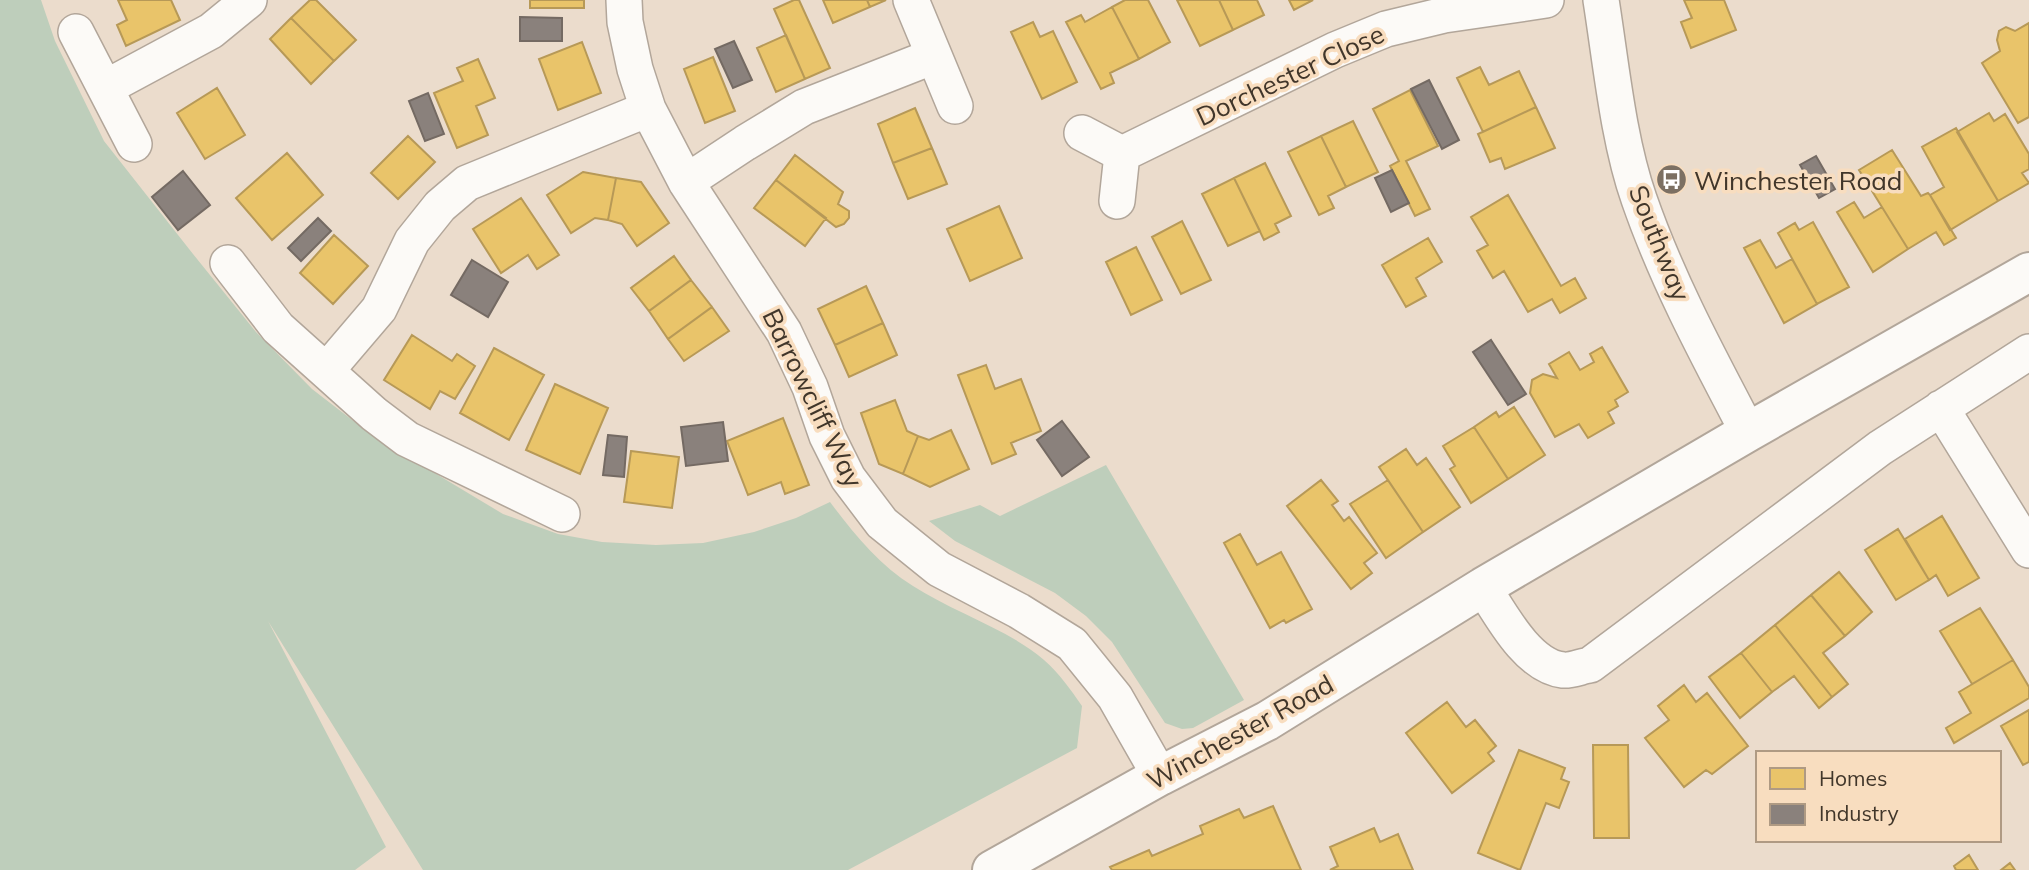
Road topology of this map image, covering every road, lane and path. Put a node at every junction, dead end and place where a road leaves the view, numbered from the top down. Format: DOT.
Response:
graph roads {
  1 [pos="249,0"];
  2 [pos="624,0"];
  3 [pos="911,0"];
  4 [pos="1546,0"];
  5 [pos="1601,0"];
  6 [pos="76,32"];
  7 [pos="934,56"];
  8 [pos="105,88"];
  9 [pos="955,106"];
  10 [pos="648,109"];
  11 [pos="1082,133"];
  12 [pos="134,144"];
  13 [pos="1122,154"];
  14 [pos="686,182"];
  15 [pos="1117,201"];
  16 [pos="228,262"];
  17 [pos="2029,272"];
  18 [pos="2029,352"];
  19 [pos="327,370"];
  20 [pos="1941,408"];
  21 [pos="1748,432"];
  22 [pos="562,514"];
  23 [pos="2029,550"];
  24 [pos="1483,587"];
  25 [pos="1160,776"];
  26 [pos="992,870"];
  1 -- 8 [label="street"];
  2 -- 10 [label="street, Barrowcliff Way"];
  3 -- 7 [label="street"];
  4 -- 13 [label="street, Dorchester Close"];
  5 -- 21 [label="street, Southway"];
  6 -- 8 [label="street"];
  7 -- 9 [label="street"];
  7 -- 14 [label="street"];
  8 -- 12 [label="street"];
  10 -- 14 [label="street, Barrowcliff Way"];
  10 -- 19 [label="street"];
  11 -- 13 [label="street"];
  13 -- 15 [label="street"];
  14 -- 25 [label="street, Barrowcliff Way"];
  16 -- 19 [label="street"];
  17 -- 21 [label="street, Winchester Road"];
  18 -- 20 [label="street"];
  19 -- 22 [label="street"];
  20 -- 23 [label="street"];
  20 -- 24 [label="street"];
  21 -- 24 [label="street, Winchester Road"];
  24 -- 25 [label="street, Winchester Road"];
  25 -- 26 [label="street, Winchester Road"];
}
